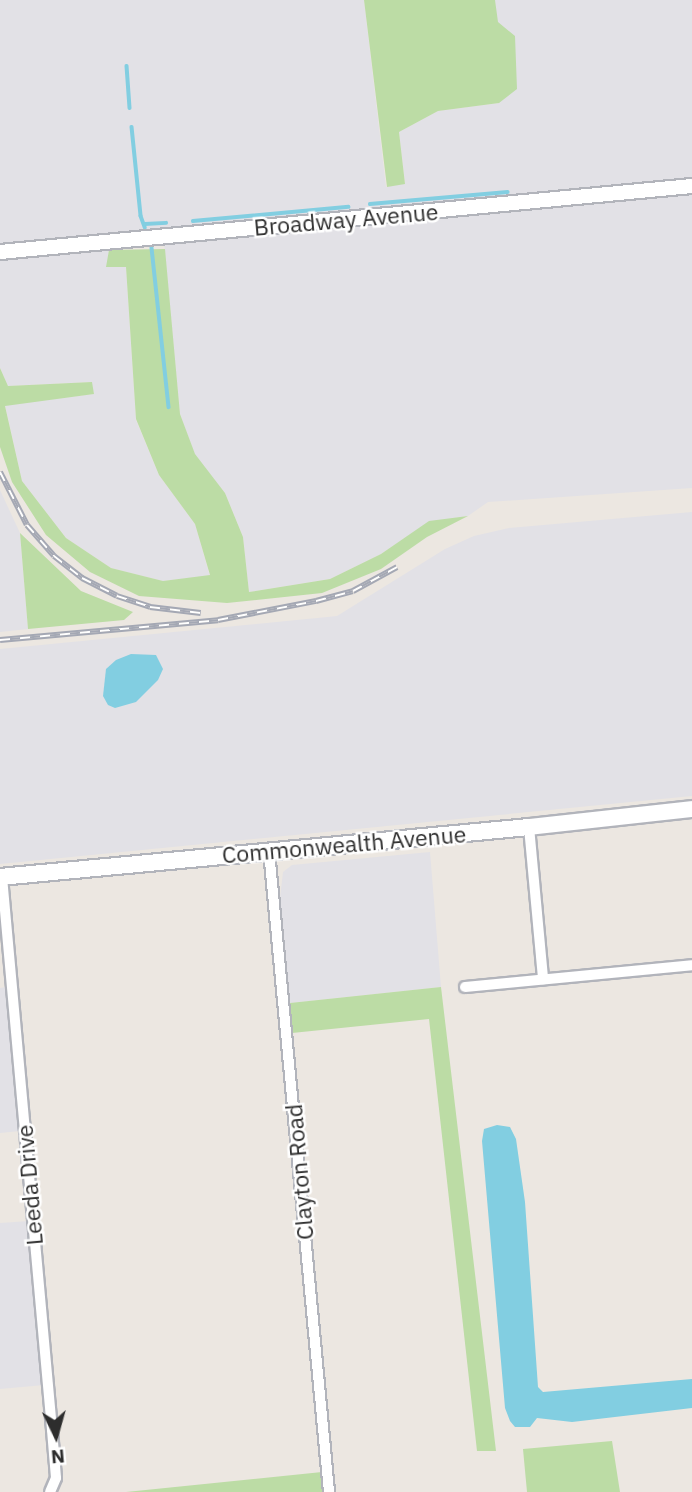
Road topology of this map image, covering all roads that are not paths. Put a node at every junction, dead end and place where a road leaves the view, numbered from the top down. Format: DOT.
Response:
graph roads {
  1 [pos="692,186"];
  2 [pos="0,252"];
  3 [pos="690,811"];
  4 [pos="529,827"];
  5 [pos="269,851"];
  6 [pos="1,877"];
  7 [pos="692,965"];
  8 [pos="543,979"];
  9 [pos="465,987"];
  10 [pos="50,1492"];
  11 [pos="329,1492"];
  1 -- 2 [label="street, Broadway Avenue"];
  3 -- 4 [label="main road, Commonwealth Avenue"];
  4 -- 5 [label="main road, Commonwealth Avenue"];
  4 -- 8 [label="street"];
  5 -- 6 [label="main road, Commonwealth Avenue"];
  5 -- 11 [label="street, Clayton Road"];
  6 -- 10 [label="street, Leeda Drive"];
  7 -- 8 [label="street"];
  8 -- 9 [label="street"];
}
